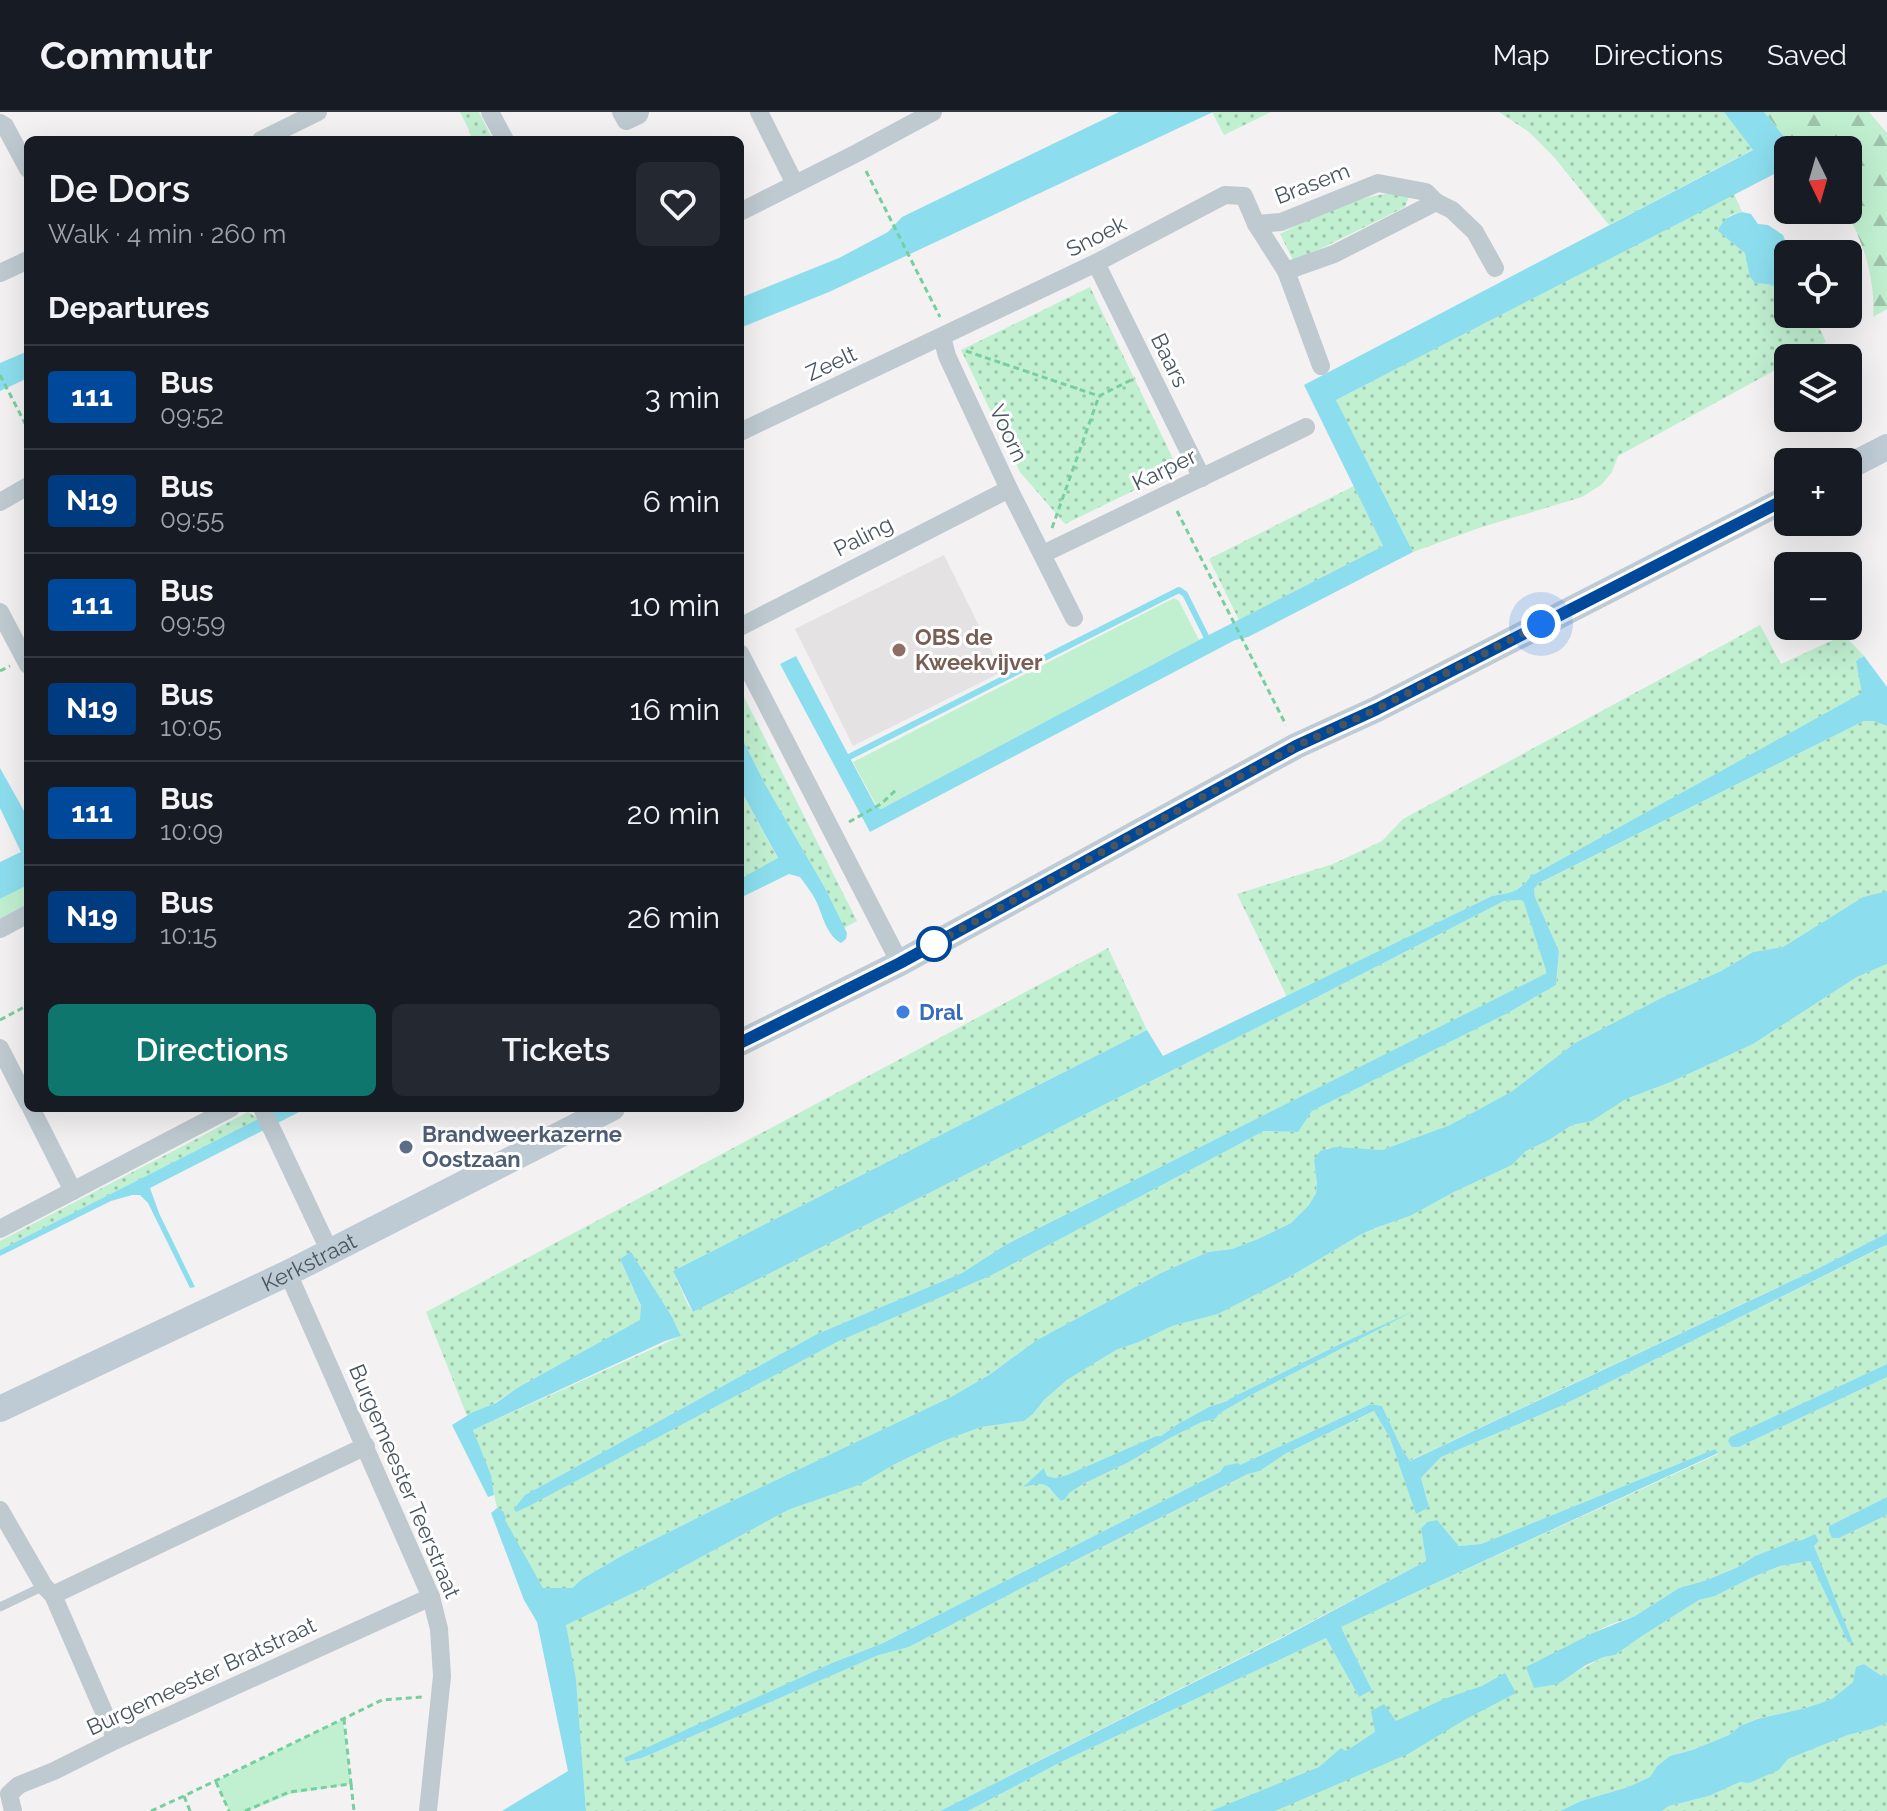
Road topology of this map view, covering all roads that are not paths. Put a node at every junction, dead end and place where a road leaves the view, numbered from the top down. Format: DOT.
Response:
graph roads {
  1 [pos="318,112"];
  2 [pos="490,112"];
  3 [pos="621,112"];
  4 [pos="640,112"];
  5 [pos="759,112"];
  6 [pos="933,112"];
  7 [pos="0,123"];
  8 [pos="269,136"];
  9 [pos="503,136"];
  10 [pos="24,162"];
  11 [pos="795,184"];
  12 [pos="1436,202"];
  13 [pos="744,210"];
  14 [pos="1256,224"];
  15 [pos="24,262"];
  16 [pos="1096,263"];
  17 [pos="1495,268"];
  18 [pos="1286,271"];
  19 [pos="0,273"];
  20 [pos="942,337"];
  21 [pos="1321,366"];
  22 [pos="1306,427"];
  23 [pos="744,430"];
  24 [pos="1887,447"];
  25 [pos="1862,460"];
  26 [pos="1202,478"];
  27 [pos="24,488"];
  28 [pos="1009,489"];
  29 [pos="0,502"];
  30 [pos="1774,505"];
  31 [pos="1043,554"];
  32 [pos="0,612"];
  33 [pos="1074,618"];
  34 [pos="744,625"];
  35 [pos="24,657"];
  36 [pos="744,661"];
  37 [pos="24,916"];
  38 [pos="0,929"];
  39 [pos="900,963"];
  40 [pos="744,1041"];
  41 [pos="0,1048"];
  42 [pos="24,1095"];
  43 [pos="33,1112"];
  44 [pos="223,1112"];
  45 [pos="264,1112"];
  46 [pos="604,1112"];
  47 [pos="73,1191"];
  48 [pos="0,1229"];
  49 [pos="330,1252"];
  50 [pos="288,1273"];
  51 [pos="0,1409"];
  52 [pos="366,1446"];
  53 [pos="0,1510"];
  54 [pos="49,1590"];
  55 [pos="431,1597"];
  56 [pos="0,1607"];
  57 [pos="116,1740"];
  58 [pos="13,1811"];
  59 [pos="428,1811"];
  1 -- 8 [label="street"];
  2 -- 9 [label="street"];
  3 -- 4 [label="street"];
  5 -- 11 [label="street"];
  6 -- 11 [label="street"];
  7 -- 10 [label="street"];
  11 -- 13 [label="street"];
  12 -- 14 [label="street, Brasem"];
  12 -- 17 [label="street, Brasem"];
  12 -- 18 [label="street"];
  14 -- 16 [label="street, Snoek"];
  14 -- 18 [label="street, Brasem"];
  15 -- 19 [label="street"];
  16 -- 20 [label="street, Snoek"];
  16 -- 26 [label="street, Baars"];
  18 -- 21 [label="street, Brasem"];
  20 -- 23 [label="street, Zeelt"];
  20 -- 28 [label="street, Voorn"];
  22 -- 26 [label="street, Karper"];
  24 -- 25 [label="street"];
  26 -- 31 [label="street, Karper"];
  27 -- 29 [label="street"];
  28 -- 31 [label="street, Voorn"];
  28 -- 34 [label="street, Paling"];
  30 -- 39 [label="street"];
  31 -- 33 [label="street, Voorn"];
  32 -- 35 [label="street"];
  36 -- 39 [label="street"];
  37 -- 38 [label="street"];
  39 -- 40 [label="street"];
  41 -- 42 [label="street"];
  43 -- 47 [label="street"];
  44 -- 47 [label="street"];
  45 -- 49 [label="street"];
  46 -- 49 [label="street, Kerkstraat"];
  47 -- 48 [label="street"];
  49 -- 50 [label="street, Kerkstraat"];
  50 -- 51 [label="street, Kerkstraat"];
  50 -- 52 [label="street, Burgemeester Teerstraat"];
  52 -- 54 [label="street"];
  52 -- 55 [label="street, Burgemeester Teerstraat"];
  53 -- 54 [label="street"];
  54 -- 56 [label="lane"];
  54 -- 57 [label="street"];
  55 -- 57 [label="street, Burgemeester Bratstraat"];
  55 -- 59 [label="street, Burgemeester Teerstraat"];
  57 -- 58 [label="street, Burgemeester Bratstraat"];
}
